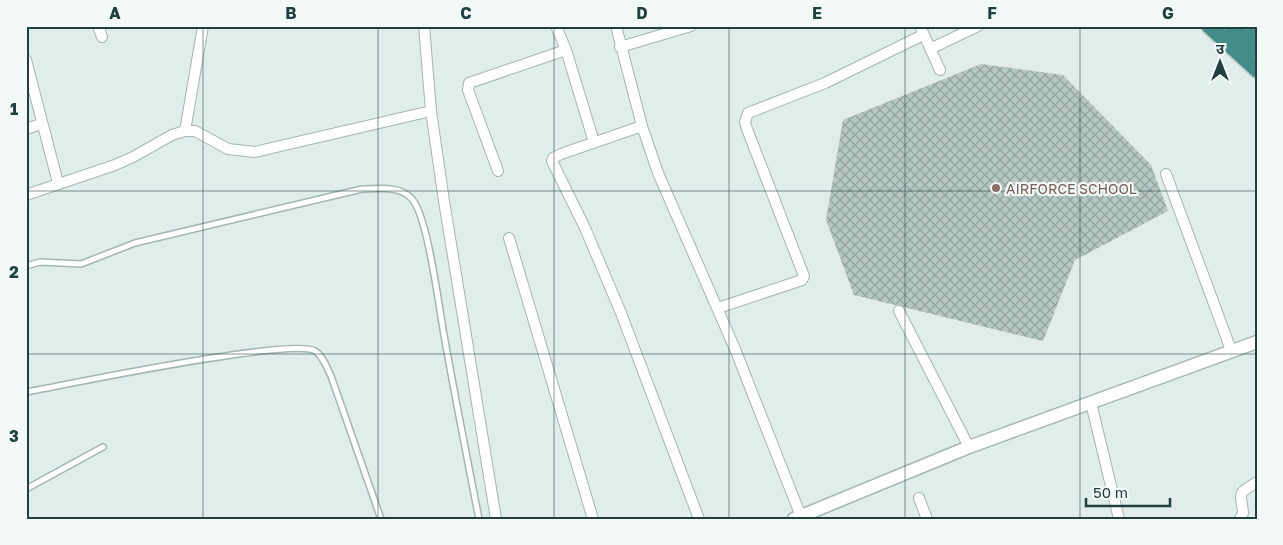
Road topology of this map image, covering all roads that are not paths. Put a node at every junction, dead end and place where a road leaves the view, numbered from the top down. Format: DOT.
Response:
graph roads {
  1 [pos="98,26"];
  2 [pos="203,26"];
  3 [pos="424,26"];
  4 [pos="556,26"];
  5 [pos="616,26"];
  6 [pos="691,26"];
  7 [pos="978,26"];
  8 [pos="1209,26"];
  9 [pos="1231,26"];
  10 [pos="1253,26"];
  11 [pos="1257,30"];
  12 [pos="659,31"];
  13 [pos="922,31"];
  14 [pos="102,38"];
  15 [pos="620,47"];
  16 [pos="930,49"];
  17 [pos="566,50"];
  18 [pos="1257,50"];
  19 [pos="26,60"];
  20 [pos="940,70"];
  21 [pos="1257,70"];
  22 [pos="28,75"];
  23 [pos="431,111"];
  24 [pos="41,124"];
  25 [pos="642,126"];
  26 [pos="26,129"];
  27 [pos="185,131"];
  28 [pos="594,142"];
  29 [pos="498,171"];
  30 [pos="1166,174"];
  31 [pos="58,183"];
  32 [pos="26,194"];
  33 [pos="509,238"];
  34 [pos="26,266"];
  35 [pos="718,308"];
  36 [pos="899,311"];
  37 [pos="1257,342"];
  38 [pos="1231,350"];
  39 [pos="26,392"];
  40 [pos="1091,403"];
  41 [pos="103,447"];
  42 [pos="970,447"];
  43 [pos="1257,482"];
  44 [pos="26,489"];
  45 [pos="919,498"];
  46 [pos="799,518"];
  47 [pos="381,519"];
  48 [pos="479,519"];
  49 [pos="496,519"];
  50 [pos="593,519"];
  51 [pos="699,519"];
  52 [pos="927,519"];
  53 [pos="1119,519"];
  54 [pos="1240,519"];
  1 -- 14 [label="street"];
  2 -- 27 [label="street"];
  3 -- 23 [label="street"];
  4 -- 17 [label="street"];
  5 -- 15 [label="street"];
  6 -- 12 [label="street"];
  7 -- 16 [label="street"];
  8 -- 21 [label="highway"];
  9 -- 18 [label="highway"];
  10 -- 11 [label="highway"];
  12 -- 15 [label="street"];
  13 -- 16 [label="street"];
  13 -- 35 [label="street"];
  15 -- 25 [label="street"];
  16 -- 20 [label="street"];
  17 -- 28 [label="street"];
  17 -- 29 [label="street"];
  19 -- 22 [label="street"];
  22 -- 24 [label="street"];
  23 -- 27 [label="street"];
  23 -- 49 [label="street"];
  24 -- 26 [label="street"];
  24 -- 31 [label="street"];
  25 -- 28 [label="street"];
  25 -- 35 [label="street"];
  27 -- 31 [label="street"];
  28 -- 51 [label="street"];
  30 -- 38 [label="street"];
  31 -- 32 [label="street"];
  33 -- 50 [label="street"];
  34 -- 48 [label="lane"];
  35 -- 46 [label="street"];
  36 -- 42 [label="street"];
  37 -- 38 [label="street"];
  38 -- 40 [label="street"];
  39 -- 47 [label="lane"];
  40 -- 42 [label="street"];
  40 -- 53 [label="street"];
  41 -- 44 [label="lane"];
  42 -- 46 [label="street"];
  43 -- 54 [label="street"];
  45 -- 52 [label="street"];
}
